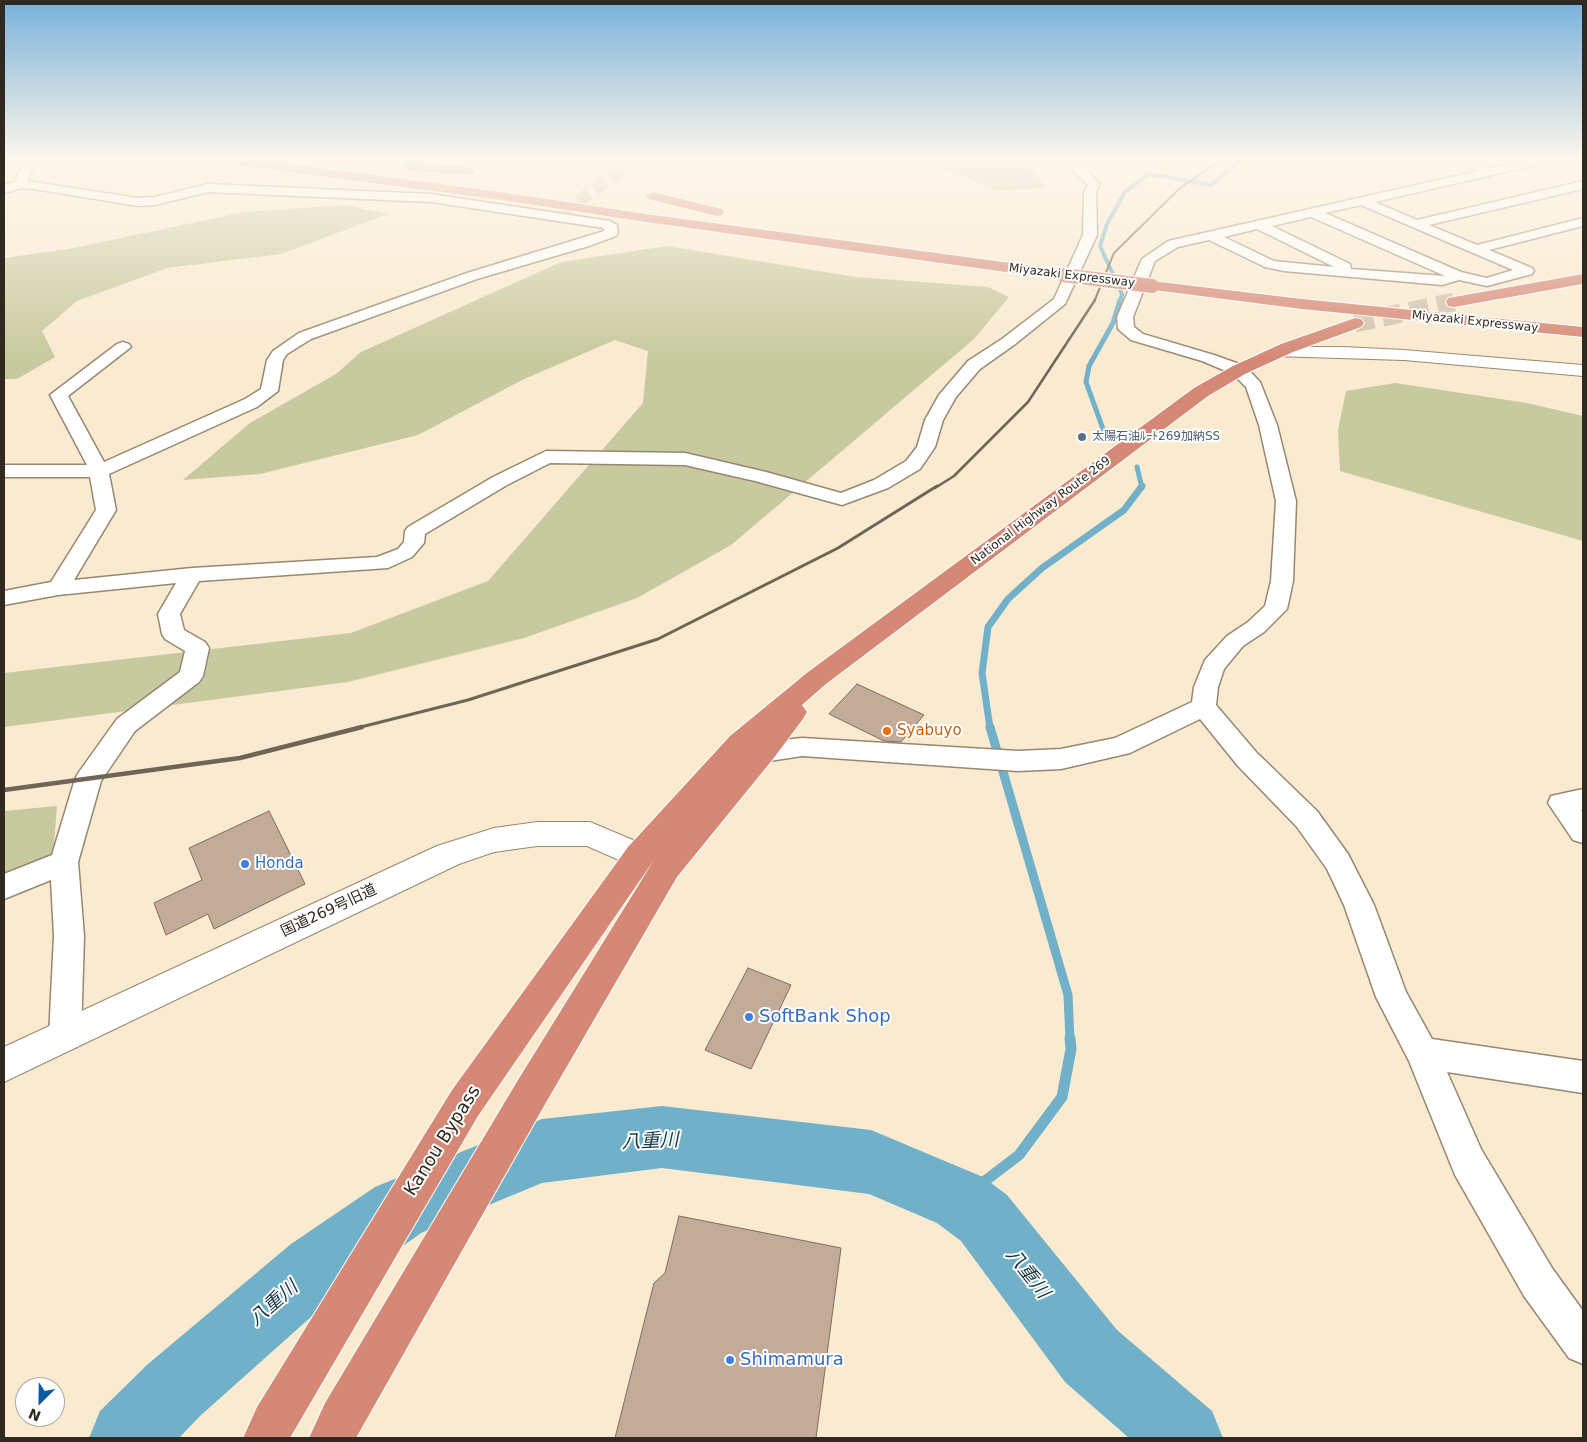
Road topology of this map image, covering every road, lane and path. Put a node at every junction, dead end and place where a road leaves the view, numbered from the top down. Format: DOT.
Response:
graph roads {
  1 [pos="606,224"];
  2 [pos="699,224"];
  3 [pos="768,224"];
  4 [pos="1090,224"];
  5 [pos="1257,224"];
  6 [pos="1258,224"];
  7 [pos="1340,224"];
  8 [pos="1417,224"];
  9 [pos="1574,224"];
  10 [pos="1210,235"];
  11 [pos="1477,249"];
  12 [pos="1064,270"];
  13 [pos="1359,274"];
  14 [pos="1459,276"];
  15 [pos="1583,279"];
  16 [pos="1152,282"];
  17 [pos="1454,302"];
  18 [pos="1583,322"];
  19 [pos="1355,323"];
  20 [pos="1583,332"];
  21 [pos="122,347"];
  22 [pos="1279,352"];
  23 [pos="1239,370"];
  24 [pos="1583,371"];
  25 [pos="4,471"];
  26 [pos="99,471"];
  27 [pos="192,575"];
  28 [pos="58,588"];
  29 [pos="4,598"];
  30 [pos="1204,707"];
  31 [pos="752,748"];
  32 [pos="1583,799"];
  33 [pos="1583,832"];
  34 [pos="64,862"];
  35 [pos="652,862"];
  36 [pos="4,887"];
  37 [pos="65,1036"];
  38 [pos="1422,1053"];
  39 [pos="4,1065"];
  40 [pos="1583,1077"];
  41 [pos="1583,1344"];
  42 [pos="336,1429"];
  43 [pos="269,1430"];
  1 -- 26 [label="street"];
  2 -- 12 [label="highway, Miyazaki Expressway"];
  3 -- 12 [label="highway, Miyazaki Expressway"];
  4 -- 27 [label="street"];
  5 -- 10 [label="street"];
  6 -- 13 [label="street"];
  7 -- 14 [label="street"];
  8 -- 11 [label="street"];
  9 -- 11 [label="street"];
  10 -- 13 [label="street"];
  10 -- 23 [label="street"];
  11 -- 14 [label="street"];
  12 -- 16 [label="highway, Miyazaki Expressway, bridge"];
  13 -- 14 [label="street"];
  15 -- 17 [label="highway"];
  16 -- 18 [label="highway, Miyazaki Expressway"];
  16 -- 20 [label="highway, Miyazaki Expressway"];
  19 -- 22 [label="highway, National Highway Route 269"];
  21 -- 26 [label="street"];
  22 -- 23 [label="highway, National Highway Route 269"];
  22 -- 24 [label="street"];
  23 -- 30 [label="street"];
  23 -- 31 [label="highway, National Highway Route 269"];
  25 -- 26 [label="street"];
  26 -- 28 [label="street"];
  27 -- 28 [label="street"];
  27 -- 34 [label="street"];
  28 -- 29 [label="street"];
  30 -- 31 [label="street"];
  30 -- 38 [label="street"];
  31 -- 35 [label="highway, National Highway Route 269"];
  32 -- 33 [label="street"];
  34 -- 36 [label="street"];
  34 -- 37 [label="street"];
  35 -- 37 [label="street, 国道269号旧道"];
  35 -- 42 [label="highway"];
  35 -- 43 [label="highway, Kanou Bypass"];
  37 -- 39 [label="street, 国道269号旧道"];
  38 -- 40 [label="street"];
  38 -- 41 [label="street"];
}
